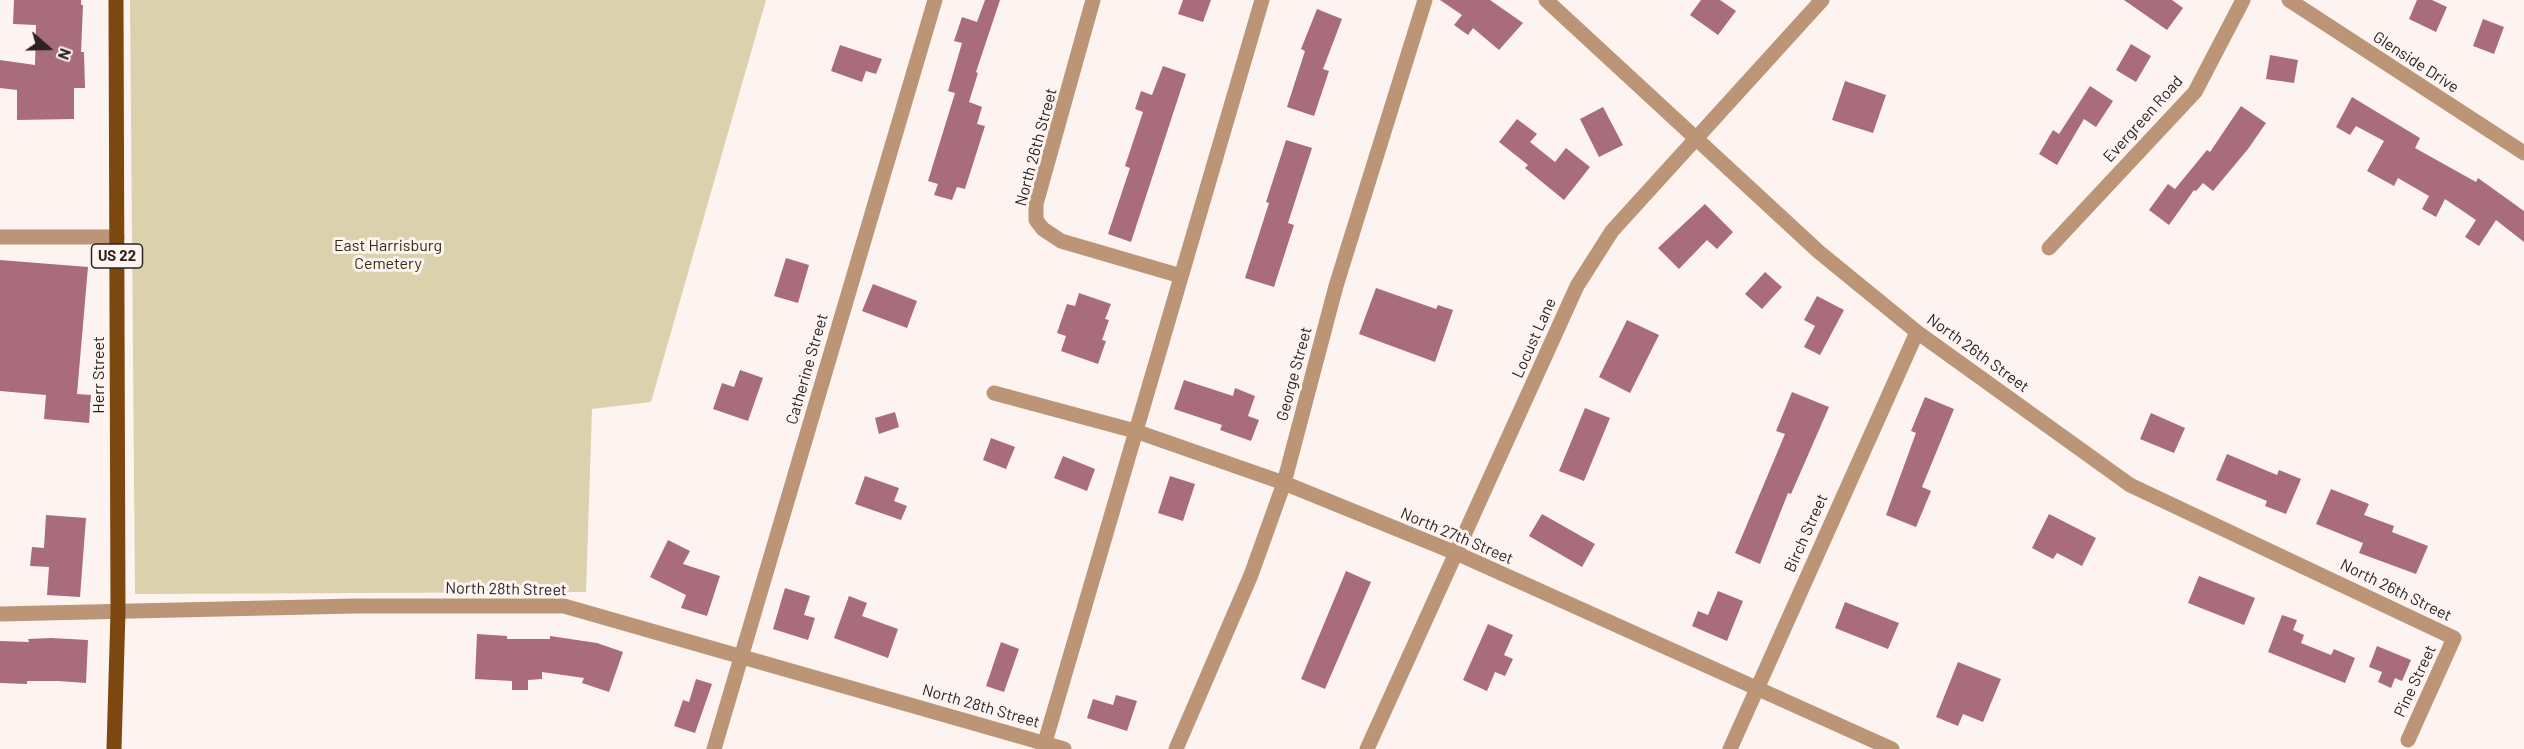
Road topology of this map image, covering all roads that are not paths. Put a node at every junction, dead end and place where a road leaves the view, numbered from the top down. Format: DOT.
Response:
graph roads {
  1 [pos="116,0"];
  2 [pos="935,0"];
  3 [pos="1093,0"];
  4 [pos="1262,0"];
  5 [pos="1425,0"];
  6 [pos="1546,0"];
  7 [pos="1822,0"];
  8 [pos="2243,0"];
  9 [pos="2289,0"];
  10 [pos="1698,139"];
  11 [pos="2524,153"];
  12 [pos="0,237"];
  13 [pos="117,237"];
  14 [pos="2049,248"];
  15 [pos="1180,276"];
  16 [pos="1917,332"];
  17 [pos="994,393"];
  18 [pos="1135,431"];
  19 [pos="1284,483"];
  20 [pos="1456,554"];
  21 [pos="118,612"];
  22 [pos="0,614"];
  23 [pos="2454,638"];
  24 [pos="742,655"];
  25 [pos="1758,690"];
  26 [pos="2408,740"];
  27 [pos="1044,746"];
  28 [pos="114,749"];
  29 [pos="714,749"];
  30 [pos="1064,749"];
  31 [pos="1176,749"];
  32 [pos="1367,749"];
  33 [pos="1730,749"];
  34 [pos="1892,749"];
  1 -- 13 [label="main road, Herr Street / US 22"];
  2 -- 24 [label="street, Catherine Street"];
  3 -- 15 [label="street, North 26th Street"];
  4 -- 15 [label="street"];
  5 -- 19 [label="street, George Street"];
  6 -- 10 [label="street, North 26th Street"];
  7 -- 10 [label="street, Locust Lane"];
  8 -- 14 [label="street, Evergreen Road"];
  9 -- 11 [label="street, Glenside Drive"];
  10 -- 16 [label="street, North 26th Street"];
  10 -- 20 [label="street, Locust Lane"];
  12 -- 13 [label="street"];
  13 -- 21 [label="main road, Herr Street / US 22"];
  15 -- 18 [label="street"];
  16 -- 23 [label="street, North 26th Street"];
  16 -- 25 [label="street, Birch Street"];
  17 -- 18 [label="street, North 27th Street"];
  18 -- 19 [label="street, North 27th Street"];
  18 -- 27 [label="street"];
  19 -- 20 [label="street, North 27th Street"];
  19 -- 31 [label="street, George Street"];
  20 -- 25 [label="street, North 27th Street"];
  20 -- 32 [label="street, Locust Lane"];
  21 -- 22 [label="street, North 28th Street"];
  21 -- 24 [label="street, North 28th Street"];
  21 -- 28 [label="main road, Herr Street / US 22"];
  23 -- 26 [label="street, Pine Street"];
  24 -- 27 [label="street, North 28th Street"];
  24 -- 29 [label="street, Catherine Street"];
  25 -- 33 [label="street, Birch Street"];
  25 -- 34 [label="street, North 27th Street"];
  27 -- 30 [label="street, North 28th Street"];
}
